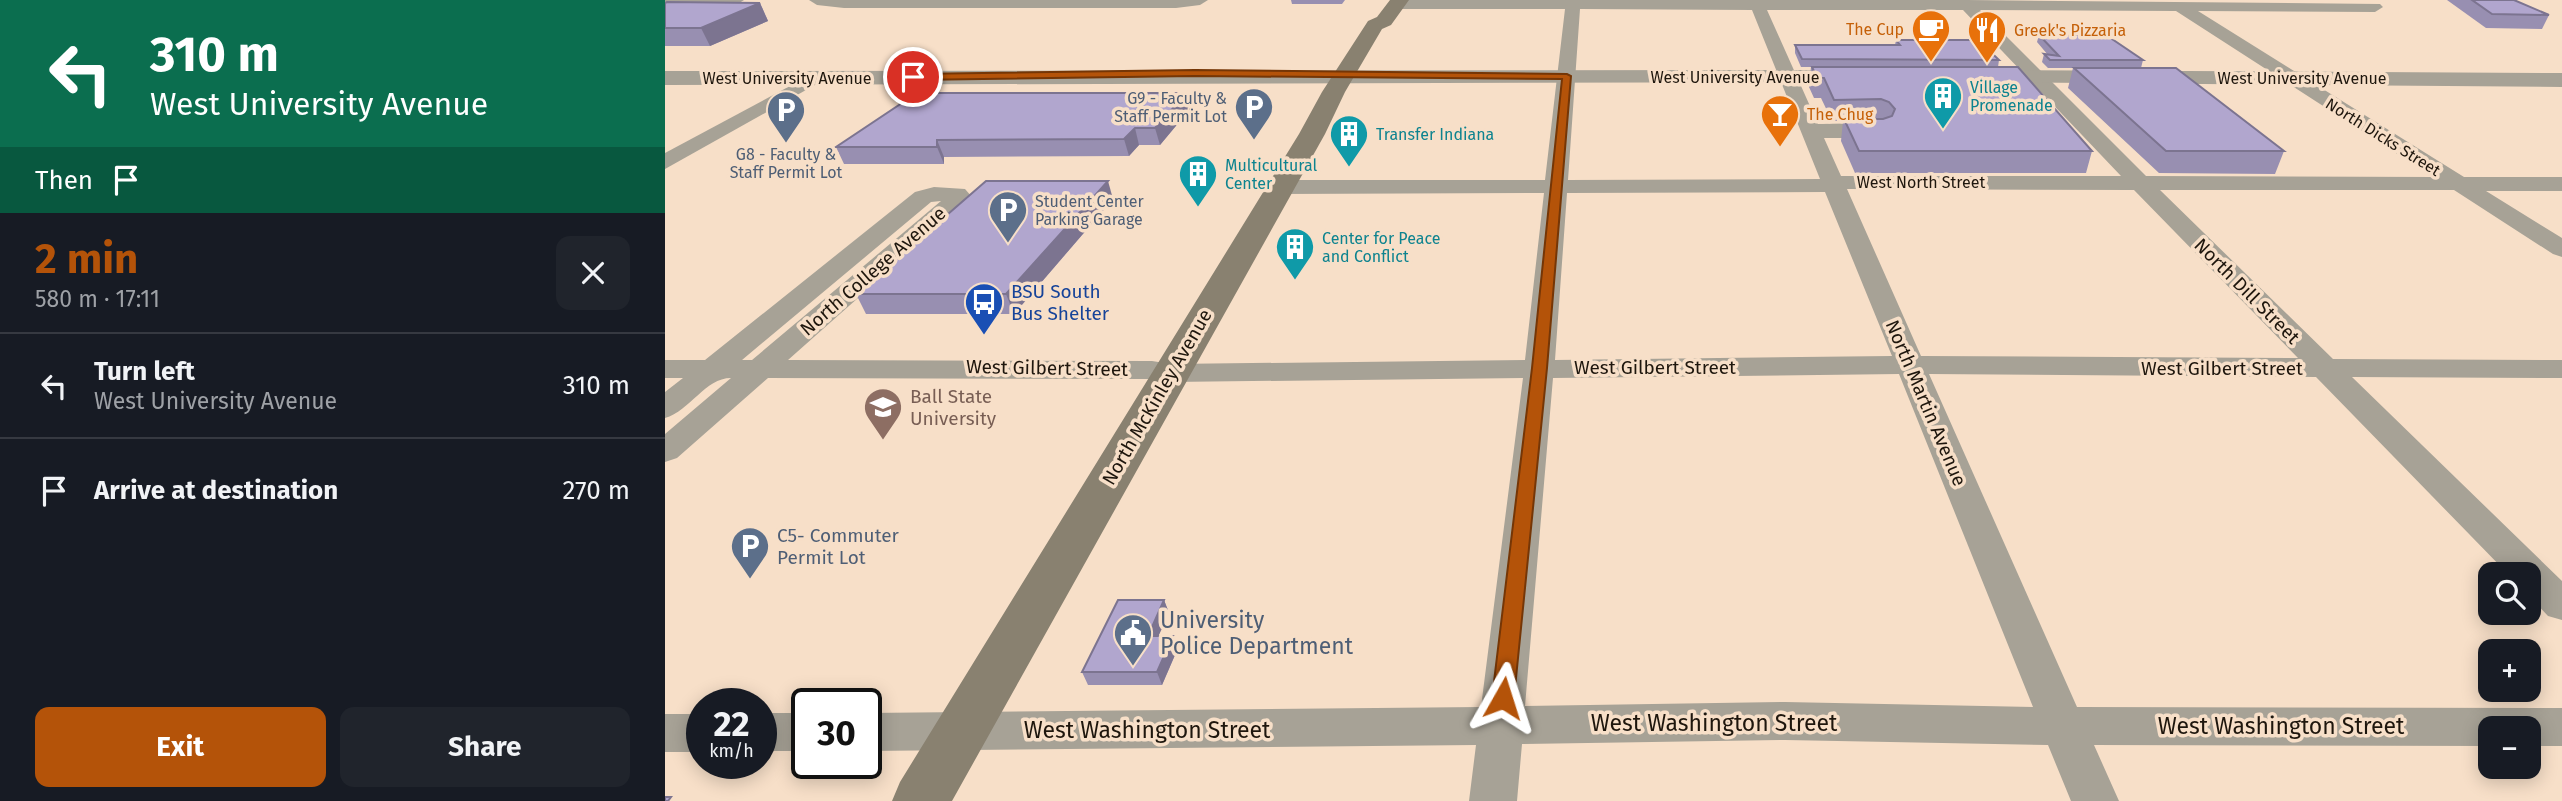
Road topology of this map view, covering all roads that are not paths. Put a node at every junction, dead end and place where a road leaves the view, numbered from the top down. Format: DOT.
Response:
graph roads {
  1 [pos="736,0"];
  2 [pos="817,0"];
  3 [pos="1199,0"];
  4 [pos="665,1"];
  5 [pos="1393,1"];
  6 [pos="2174,3"];
  7 [pos="1757,4"];
  8 [pos="1965,4"];
  9 [pos="1573,5"];
  10 [pos="2375,7"];
  11 [pos="1343,75"];
  12 [pos="1567,76"];
  13 [pos="1789,76"];
  14 [pos="1885,77"];
  15 [pos="1960,77"];
  16 [pos="2037,77"];
  17 [pos="2291,77"];
  18 [pos="665,78"];
  19 [pos="816,78"];
  20 [pos="2562,80"];
  21 [pos="665,162"];
  22 [pos="2140,183"];
  23 [pos="2456,183"];
  24 [pos="1835,184"];
  25 [pos="2562,184"];
  26 [pos="1556,186"];
  27 [pos="1280,187"];
  28 [pos="2562,249"];
  29 [pos="1910,365"];
  30 [pos="714,368"];
  31 [pos="761,368"];
  32 [pos="1539,368"];
  33 [pos="2324,368"];
  34 [pos="665,369"];
  35 [pos="2562,369"];
  36 [pos="1171,373"];
  37 [pos="665,408"];
  38 [pos="665,451"];
  39 [pos="2562,605"];
  40 [pos="1500,726"];
  41 [pos="2064,726"];
  42 [pos="2562,727"];
  43 [pos="962,731"];
  44 [pos="882,732"];
  45 [pos="665,733"];
  46 [pos="686,733"];
  47 [pos="921,801"];
  48 [pos="1493,801"];
  49 [pos="2095,801"];
  1 -- 4 [label="street"];
  2 -- 3 [label="street"];
  5 -- 9 [label="street"];
  5 -- 11 [label="main road, North McKinley Avenue"];
  6 -- 8 [label="street"];
  6 -- 10 [label="street"];
  6 -- 17 [label="street, North Dicks Street"];
  7 -- 8 [label="street"];
  7 -- 9 [label="street"];
  7 -- 13 [label="street, North Martin Avenue"];
  8 -- 16 [label="street, North Dill Street"];
  9 -- 12 [label="street"];
  11 -- 12 [label="street, West University Avenue"];
  11 -- 19 [label="street, West University Avenue"];
  11 -- 27 [label="main road, North McKinley Avenue"];
  12 -- 13 [label="street, West University Avenue"];
  12 -- 26 [label="street"];
  13 -- 14 [label="street, West University Avenue"];
  13 -- 24 [label="street, North Martin Avenue"];
  15 -- 16 [label="street, West University Avenue"];
  16 -- 17 [label="street, West University Avenue"];
  16 -- 22 [label="street, North Dill Street"];
  17 -- 20 [label="street, West University Avenue"];
  17 -- 23 [label="street, North Dicks Street"];
  18 -- 19 [label="street, West University Avenue"];
  19 -- 21 [label="street"];
  22 -- 23 [label="street, West North Street"];
  22 -- 24 [label="street, West North Street"];
  22 -- 33 [label="street, North Dill Street"];
  23 -- 25 [label="street, West North Street"];
  23 -- 28 [label="street, North Dicks Street"];
  24 -- 26 [label="street, West North Street"];
  24 -- 29 [label="street, North Martin Avenue"];
  26 -- 27 [label="street, West North Street"];
  26 -- 32 [label="street"];
  27 -- 36 [label="main road, North McKinley Avenue"];
  29 -- 32 [label="street, West Gilbert Street"];
  29 -- 33 [label="street, West Gilbert Street"];
  29 -- 41 [label="street, North Martin Avenue"];
  30 -- 31 [label="street, West Gilbert Street"];
  30 -- 31 [label="street, North College Avenue"];
  30 -- 34 [label="street, West Gilbert Street"];
  30 -- 37 [label="street, North College Avenue"];
  31 -- 36 [label="street, West Gilbert Street"];
  31 -- 38 [label="street, North College Avenue"];
  32 -- 36 [label="street, West Gilbert Street"];
  32 -- 40 [label="street"];
  33 -- 35 [label="street, West Gilbert Street"];
  33 -- 39 [label="street, North Dill Street"];
  36 -- 43 [label="main road, North McKinley Avenue"];
  40 -- 41 [label="street, West Washington Street"];
  40 -- 43 [label="street, West Washington Street"];
  40 -- 48 [label="street"];
  41 -- 42 [label="street, West Washington Street"];
  41 -- 49 [label="street, North Martin Avenue"];
  43 -- 44 [label="street, West Washington Street"];
  43 -- 47 [label="main road, North McKinley Avenue"];
  45 -- 46 [label="street"];
}
